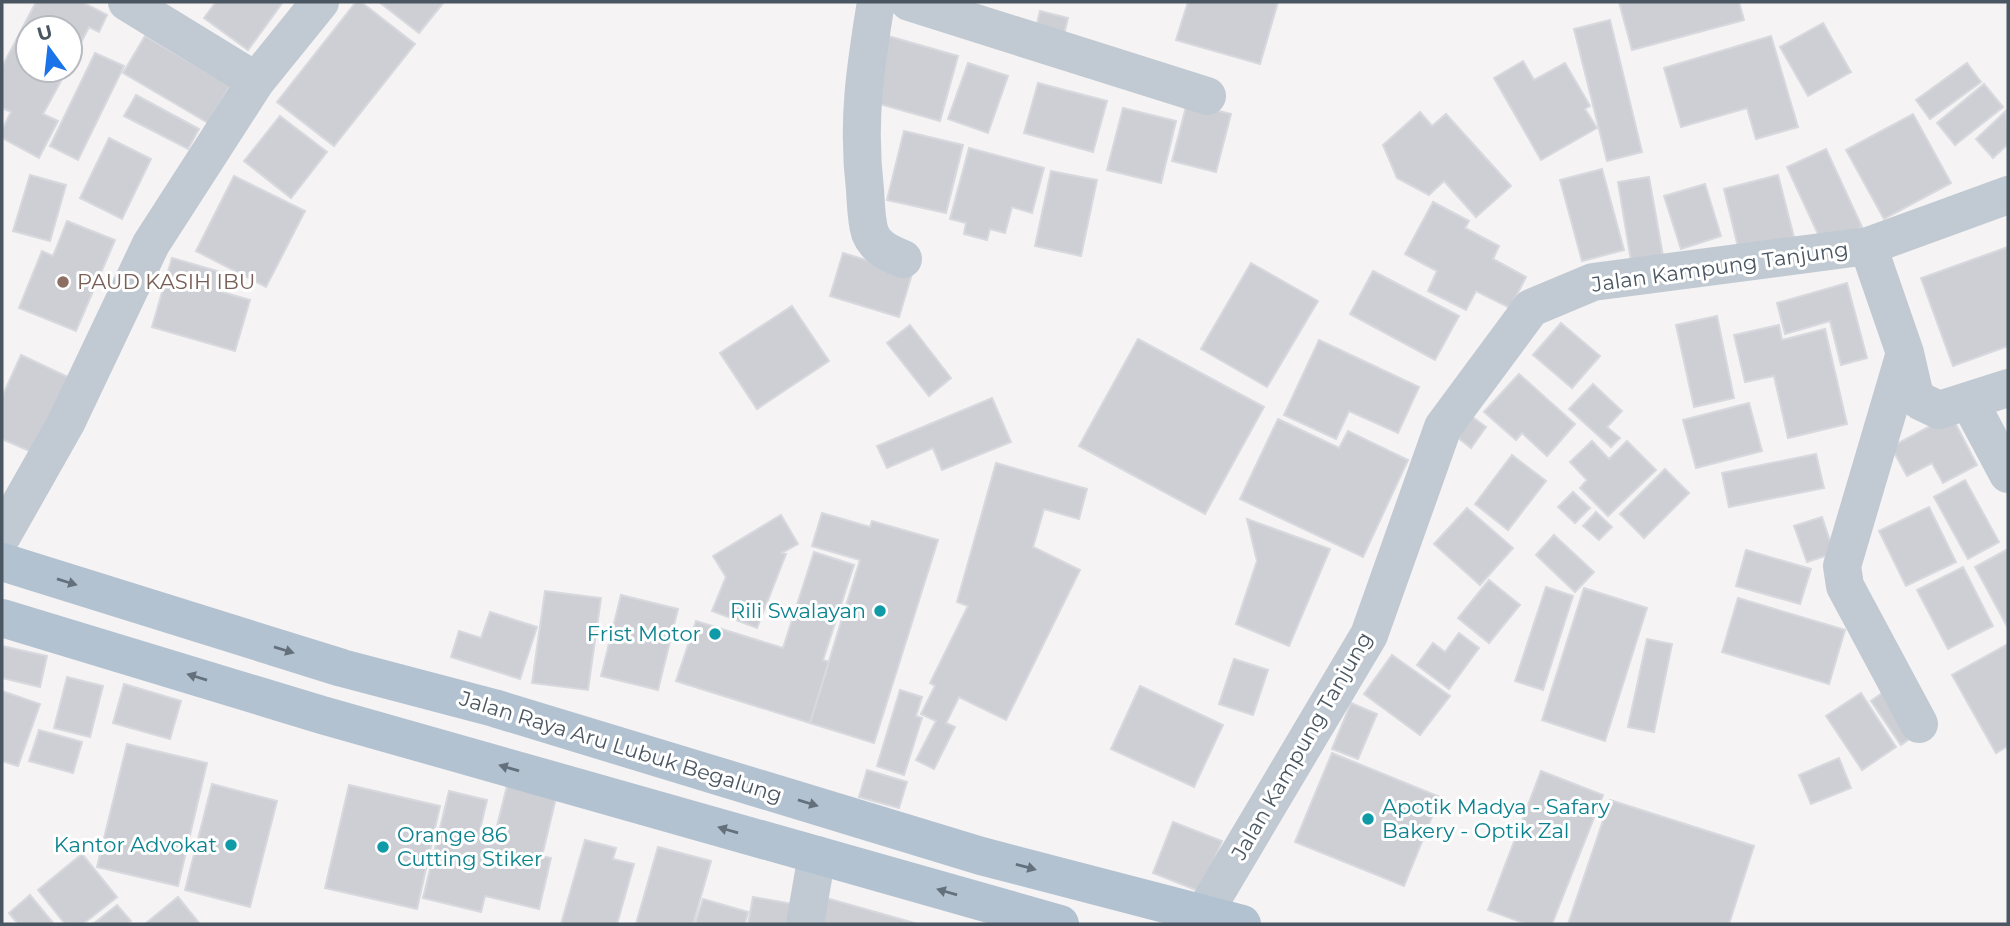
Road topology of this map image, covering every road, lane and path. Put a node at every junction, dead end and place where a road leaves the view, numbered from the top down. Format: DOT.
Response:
graph roads {
  1 [pos="127,2"];
  2 [pos="320,2"];
  3 [pos="898,2"];
  4 [pos="256,81"];
  5 [pos="1207,96"];
  6 [pos="2008,195"];
  7 [pos="1868,246"];
  8 [pos="903,259"];
  9 [pos="1905,353"];
  10 [pos="2008,388"];
  11 [pos="1969,401"];
  12 [pos="2008,474"];
  13 [pos="2,536"];
  14 [pos="2,562"];
  15 [pos="2,618"];
  16 [pos="342,668"];
  17 [pos="321,715"];
  18 [pos="1919,724"];
  19 [pos="817,855"];
  20 [pos="1204,913"];
  21 [pos="805,924"];
  22 [pos="1060,924"];
  23 [pos="1242,924"];
  1 -- 4 [label="street"];
  2 -- 4 [label="street"];
  3 -- 5 [label="street"];
  3 -- 8 [label="street"];
  4 -- 13 [label="street"];
  6 -- 7 [label="street, Jalan Kampung Tanjung"];
  7 -- 9 [label="street"];
  7 -- 20 [label="street, Jalan Kampung Tanjung"];
  9 -- 11 [label="street"];
  9 -- 18 [label="street"];
  10 -- 11 [label="street"];
  11 -- 12 [label="street"];
  14 -- 16 [label="main road, Jalan Raya Aru Lubuk Begalung, one-way"];
  17 -- 15 [label="main road, one-way"];
  16 -- 17 [label="main road"];
  16 -- 20 [label="main road, Jalan Raya Aru Lubuk Begalung, one-way"];
  19 -- 17 [label="main road, one-way"];
  19 -- 21 [label="street"];
  22 -- 19 [label="main road, one-way"];
  20 -- 23 [label="main road, Jalan Raya Aru Lubuk Begalung"];
}
